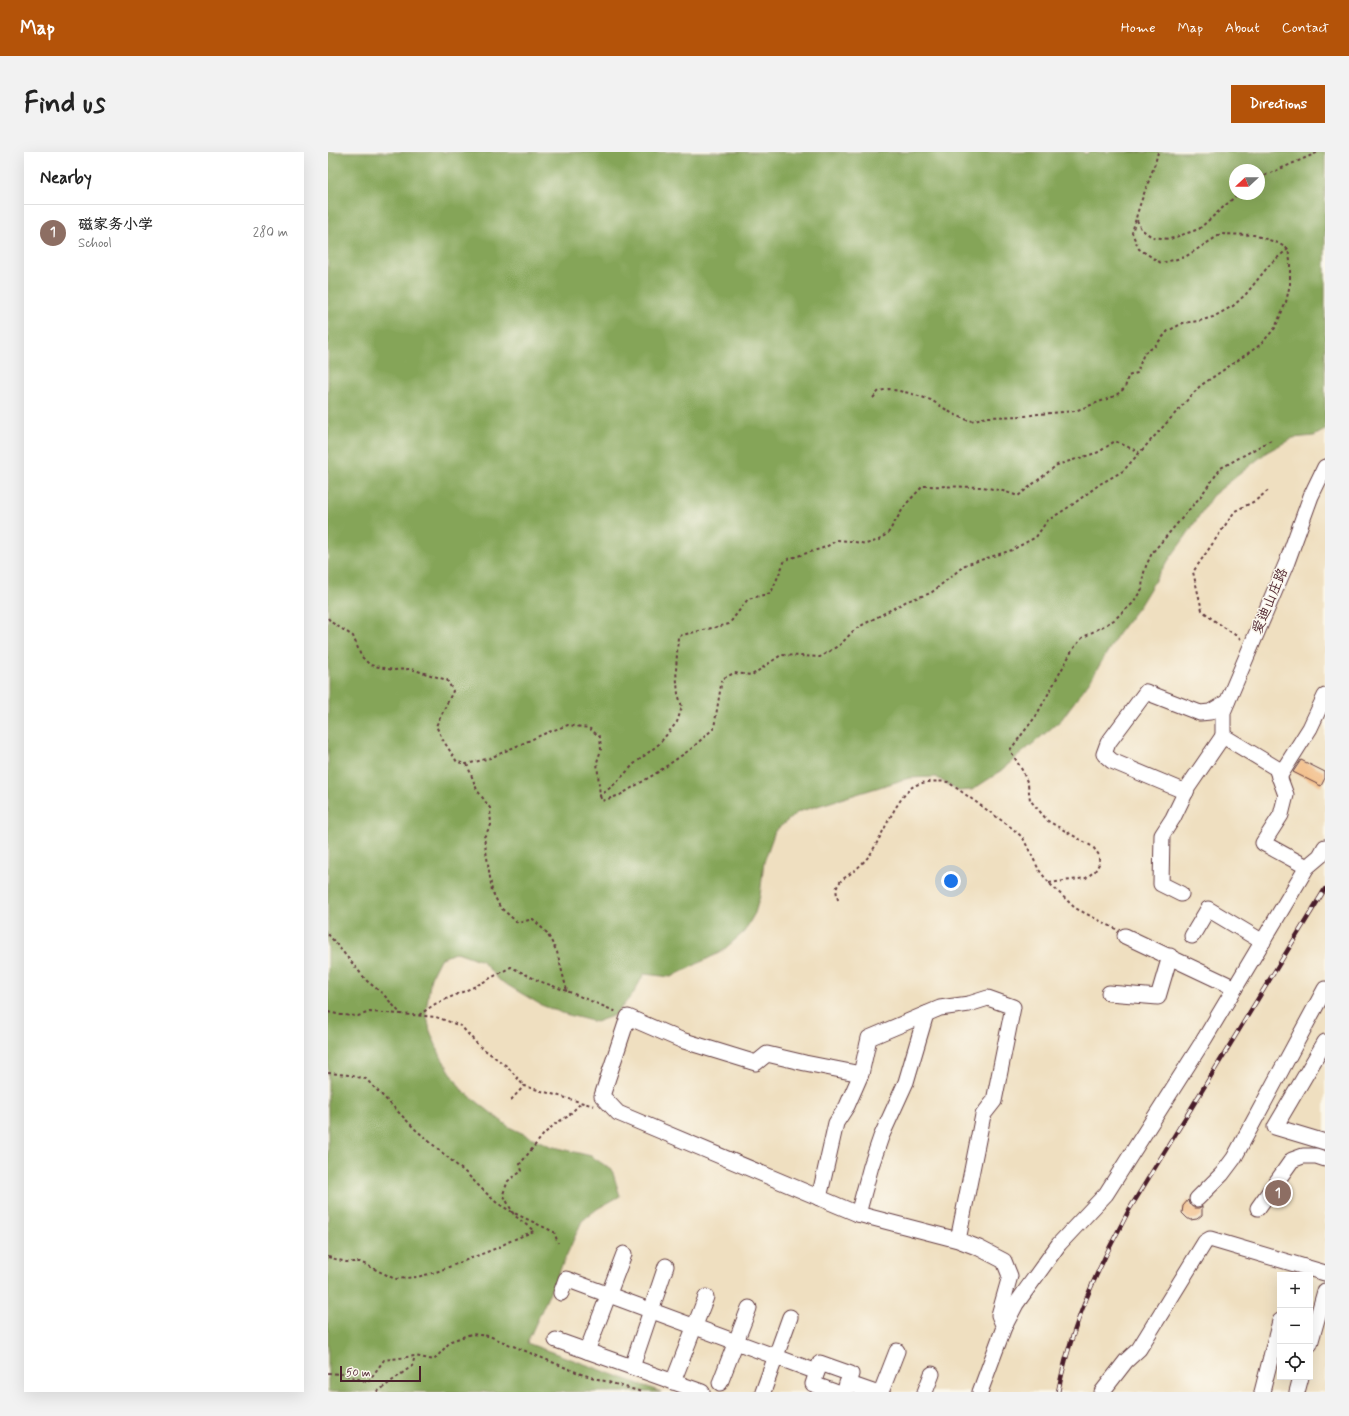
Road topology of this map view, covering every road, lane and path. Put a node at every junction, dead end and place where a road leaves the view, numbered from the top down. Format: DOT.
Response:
graph roads {
  1 [pos="1158,152"];
  2 [pos="1319,152"];
  3 [pos="1265,175"];
  4 [pos="1231,200"];
  5 [pos="1136,218"];
  6 [pos="1288,249"];
  7 [pos="873,398"];
  8 [pos="1273,439"];
  9 [pos="1139,452"];
  10 [pos="1325,467"];
  11 [pos="1270,489"];
  12 [pos="328,618"];
  13 [pos="1251,645"];
  14 [pos="1325,696"];
  15 [pos="1227,702"];
  16 [pos="1223,736"];
  17 [pos="467,764"];
  18 [pos="1279,777"];
  19 [pos="1186,792"];
  20 [pos="600,796"];
  21 [pos="1325,847"];
  22 [pos="1308,867"];
  23 [pos="1049,883"];
  24 [pos="1181,894"];
  25 [pos="838,900"];
  26 [pos="328,934"];
  27 [pos="1125,936"];
  28 [pos="1192,936"];
  29 [pos="1263,942"];
  30 [pos="1170,956"];
  31 [pos="1235,988"];
  32 [pos="1325,989"];
  33 [pos="567,991"];
  34 [pos="1109,993"];
  35 [pos="328,1012"];
  36 [pos="401,1014"];
  37 [pos="926,1014"];
  38 [pos="419,1015"];
  39 [pos="628,1017"];
  40 [pos="1325,1042"];
  41 [pos="328,1073"];
  42 [pos="861,1074"];
  43 [pos="524,1086"];
  44 [pos="511,1100"];
  45 [pos="581,1103"];
  46 [pos="596,1107"];
  47 [pos="1325,1142"];
  48 [pos="1325,1159"];
  49 [pos="819,1198"];
  50 [pos="1197,1199"];
  51 [pos="1258,1208"];
  52 [pos="512,1212"];
  53 [pos="858,1214"];
  54 [pos="958,1240"];
  55 [pos="558,1243"];
  56 [pos="624,1254"];
  57 [pos="328,1257"];
  58 [pos="666,1266"];
  59 [pos="1293,1270"];
  60 [pos="1325,1273"];
  61 [pos="1325,1291"];
  62 [pos="560,1293"];
  63 [pos="608,1294"];
  64 [pos="706,1297"];
  65 [pos="749,1308"];
  66 [pos="651,1310"];
  67 [pos="790,1317"];
  68 [pos="694,1327"];
  69 [pos="1004,1327"];
  70 [pos="1277,1333"];
  71 [pos="1313,1333"];
  72 [pos="556,1340"];
  73 [pos="736,1342"];
  74 [pos="587,1351"];
  75 [pos="897,1351"];
  76 [pos="415,1356"];
  77 [pos="776,1357"];
  78 [pos="632,1367"];
  79 [pos="816,1372"];
  80 [pos="328,1373"];
  81 [pos="932,1374"];
  82 [pos="1300,1380"];
  83 [pos="673,1382"];
  84 [pos="720,1383"];
  85 [pos="846,1388"];
  86 [pos="1108,1388"];
  87 [pos="829,1391"];
  88 [pos="377,1392"];
  89 [pos="642,1392"];
  90 [pos="702,1392"];
  91 [pos="763,1392"];
  92 [pos="873,1392"];
  93 [pos="882,1392"];
  94 [pos="925,1392"];
  95 [pos="980,1392"];
  96 [pos="1262,1392"];
  97 [pos="1297,1392"];
  1 -- 5 [label="path"];
  2 -- 3 [label="path"];
  4 -- 5 [label="path"];
  5 -- 6 [label="path"];
  6 -- 7 [label="path"];
  6 -- 9 [label="path"];
  8 -- 23 [label="path"];
  9 -- 20 [label="path"];
  9 -- 20 [label="path"];
  10 -- 13 [label="street, 爱迪山庄路"];
  11 -- 13 [label="path"];
  12 -- 17 [label="path"];
  13 -- 15 [label="street, 爱迪山庄路"];
  14 -- 18 [label="street"];
  15 -- 16 [label="street, 爱迪山庄路"];
  15 -- 19 [label="street"];
  16 -- 18 [label="street"];
  16 -- 19 [label="street"];
  17 -- 20 [label="path"];
  17 -- 33 [label="path"];
  18 -- 22 [label="street"];
  19 -- 24 [label="street"];
  21 -- 22 [label="street"];
  22 -- 29 [label="street"];
  23 -- 25 [label="path"];
  23 -- 27 [label="path"];
  26 -- 36 [label="path"];
  27 -- 30 [label="street"];
  28 -- 29 [label="street"];
  29 -- 31 [label="street"];
  30 -- 31 [label="street"];
  30 -- 34 [label="street"];
  31 -- 69 [label="street"];
  32 -- 50 [label="street"];
  33 -- 38 [label="path"];
  33 -- 39 [label="path"];
  35 -- 36 [label="path"];
  36 -- 38 [label="path"];
  37 -- 42 [label="street"];
  37 -- 53 [label="street"];
  37 -- 54 [label="street"];
  38 -- 43 [label="path"];
  39 -- 42 [label="street"];
  39 -- 49 [label="street"];
  40 -- 47 [label="street"];
  41 -- 52 [label="path"];
  42 -- 49 [label="street"];
  43 -- 44 [label="path"];
  43 -- 45 [label="path"];
  45 -- 46 [label="path"];
  45 -- 52 [label="path"];
  48 -- 51 [label="street"];
  49 -- 53 [label="street"];
  52 -- 55 [label="path"];
  52 -- 57 [label="path"];
  53 -- 54 [label="street"];
  54 -- 69 [label="street"];
  56 -- 63 [label="street"];
  58 -- 66 [label="street"];
  59 -- 60 [label="street"];
  59 -- 86 [label="street"];
  61 -- 71 [label="street"];
  62 -- 63 [label="street"];
  63 -- 66 [label="street"];
  63 -- 74 [label="street"];
  64 -- 68 [label="street"];
  65 -- 73 [label="street"];
  66 -- 68 [label="street"];
  66 -- 78 [label="street"];
  67 -- 77 [label="street"];
  68 -- 73 [label="street"];
  68 -- 83 [label="street"];
  69 -- 95 [label="street"];
  70 -- 96 [label="street"];
  72 -- 74 [label="street"];
  73 -- 77 [label="street"];
  73 -- 84 [label="street"];
  74 -- 78 [label="street"];
  75 -- 93 [label="street"];
  76 -- 80 [label="path"];
  76 -- 88 [label="path"];
  76 -- 89 [label="path"];
  77 -- 79 [label="street"];
  77 -- 91 [label="street"];
  78 -- 83 [label="street"];
  79 -- 85 [label="street"];
  79 -- 87 [label="street"];
  81 -- 94 [label="street"];
  82 -- 97 [label="street"];
  83 -- 90 [label="street"];
  85 -- 92 [label="street"];
}
